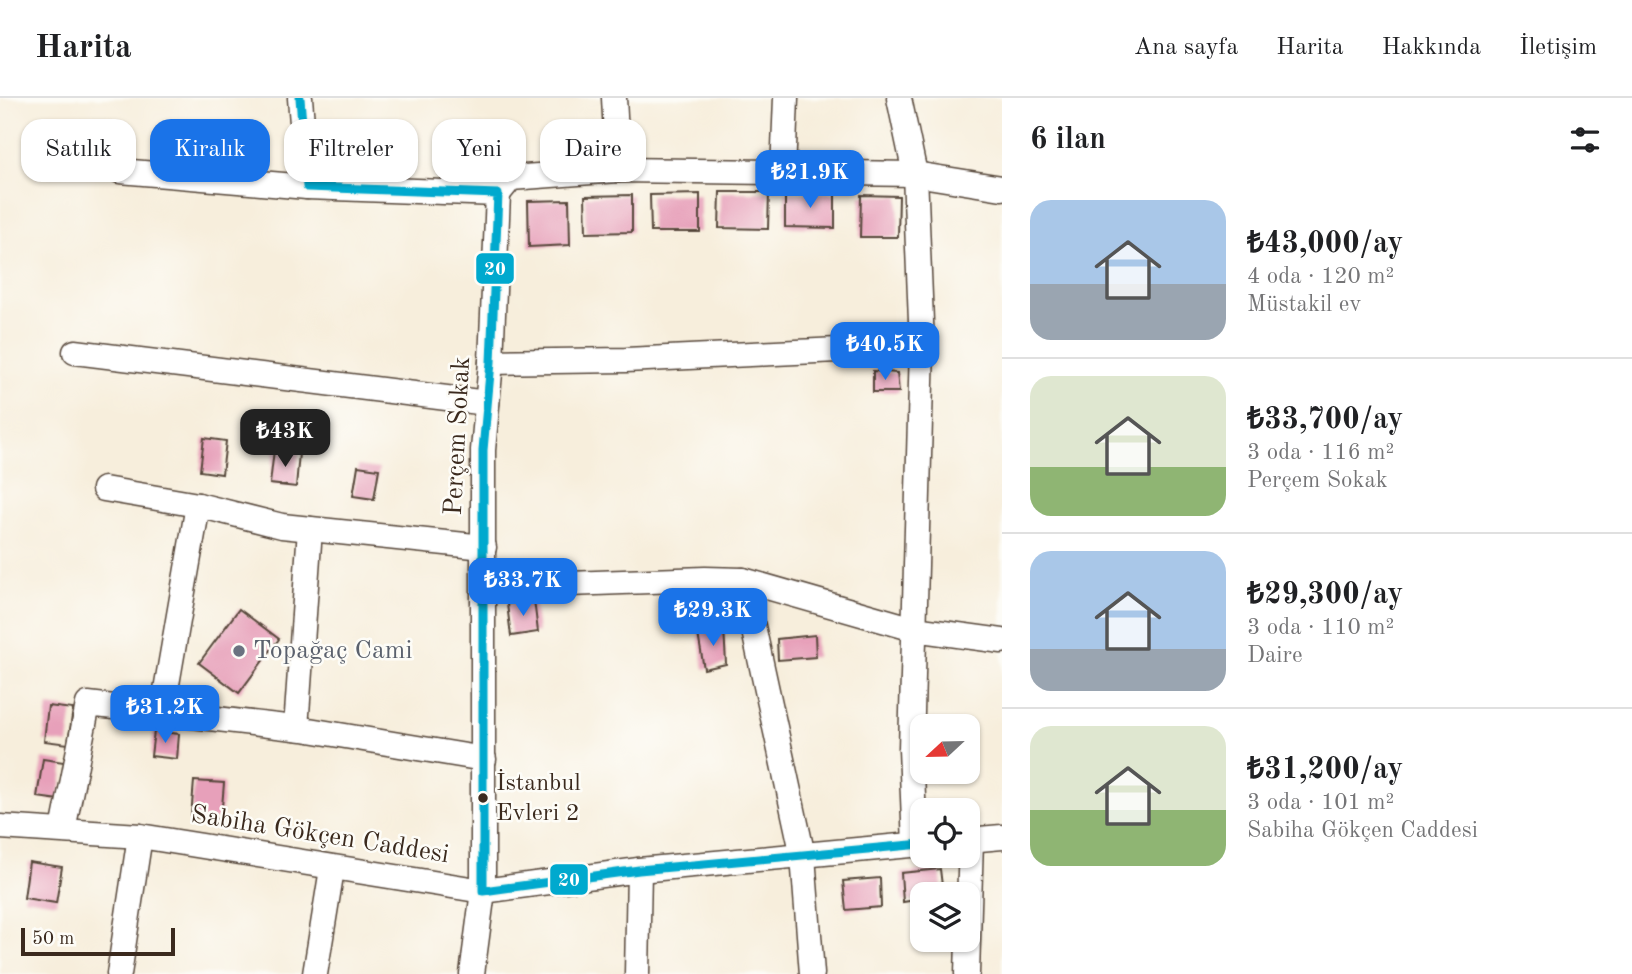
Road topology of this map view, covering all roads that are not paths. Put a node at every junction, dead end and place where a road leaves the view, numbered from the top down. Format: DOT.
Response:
graph roads {
  1 [pos="300,98"];
  2 [pos="614,98"];
  3 [pos="786,98"];
  4 [pos="899,98"];
  5 [pos="615,119"];
  6 [pos="646,170"];
  7 [pos="136,172"];
  8 [pos="783,172"];
  9 [pos="915,174"];
  10 [pos="540,176"];
  11 [pos="307,187"];
  12 [pos="1002,188"];
  13 [pos="498,194"];
  14 [pos="922,346"];
  15 [pos="75,352"];
  16 [pos="491,362"];
  17 [pos="488,403"];
  18 [pos="104,489"];
  19 [pos="198,505"];
  20 [pos="310,529"];
  21 [pos="484,547"];
  22 [pos="743,580"];
  23 [pos="484,587"];
  24 [pos="914,629"];
  25 [pos="1002,641"];
  26 [pos="162,713"];
  27 [pos="296,728"];
  28 [pos="484,759"];
  29 [pos="915,798"];
  30 [pos="0,827"];
  31 [pos="63,830"];
  32 [pos="140,836"];
  33 [pos="1002,837"];
  34 [pos="980,838"];
  35 [pos="910,846"];
  36 [pos="803,856"];
  37 [pos="969,868"];
  38 [pos="332,869"];
  39 [pos="639,870"];
  40 [pos="484,891"];
  41 [pos="119,974"];
  42 [pos="315,974"];
  43 [pos="472,974"];
  44 [pos="636,974"];
  45 [pos="811,974"];
  46 [pos="967,974"];
  1 -- 11 [label="street"];
  2 -- 5 [label="street"];
  3 -- 8 [label="street"];
  4 -- 9 [label="street"];
  6 -- 8 [label="street"];
  7 -- 11 [label="street"];
  8 -- 9 [label="street"];
  9 -- 12 [label="street"];
  9 -- 14 [label="street"];
  10 -- 13 [label="street"];
  11 -- 13 [label="street"];
  13 -- 16 [label="street, Perçem Sokak"];
  14 -- 16 [label="street"];
  14 -- 24 [label="street"];
  15 -- 17 [label="street"];
  16 -- 17 [label="street, Perçem Sokak"];
  17 -- 21 [label="street, Perçem Sokak"];
  18 -- 19 [label="street"];
  19 -- 20 [label="street"];
  19 -- 26 [label="street"];
  20 -- 21 [label="street"];
  20 -- 27 [label="street"];
  21 -- 23 [label="street, Perçem Sokak"];
  22 -- 23 [label="street"];
  22 -- 24 [label="street"];
  22 -- 36 [label="street"];
  23 -- 28 [label="street, Perçem Sokak"];
  24 -- 25 [label="street"];
  24 -- 29 [label="street"];
  26 -- 27 [label="street"];
  26 -- 31 [label="street"];
  27 -- 28 [label="street"];
  28 -- 40 [label="street, Perçem Sokak"];
  30 -- 31 [label="street, Sabiha Gökçen Caddesi"];
  31 -- 32 [label="street, Sabiha Gökçen Caddesi"];
  32 -- 38 [label="street, Sabiha Gökçen Caddesi"];
  32 -- 41 [label="street"];
  33 -- 34 [label="street"];
  35 -- 36 [label="street, Sabiha Gökçen Caddesi"];
  36 -- 39 [label="street, Sabiha Gökçen Caddesi"];
  36 -- 45 [label="street"];
  37 -- 46 [label="street"];
  38 -- 40 [label="street, Sabiha Gökçen Caddesi"];
  38 -- 42 [label="street"];
  39 -- 40 [label="street, Sabiha Gökçen Caddesi"];
  39 -- 44 [label="street"];
  40 -- 43 [label="street, Perçem Sokak"];
}
